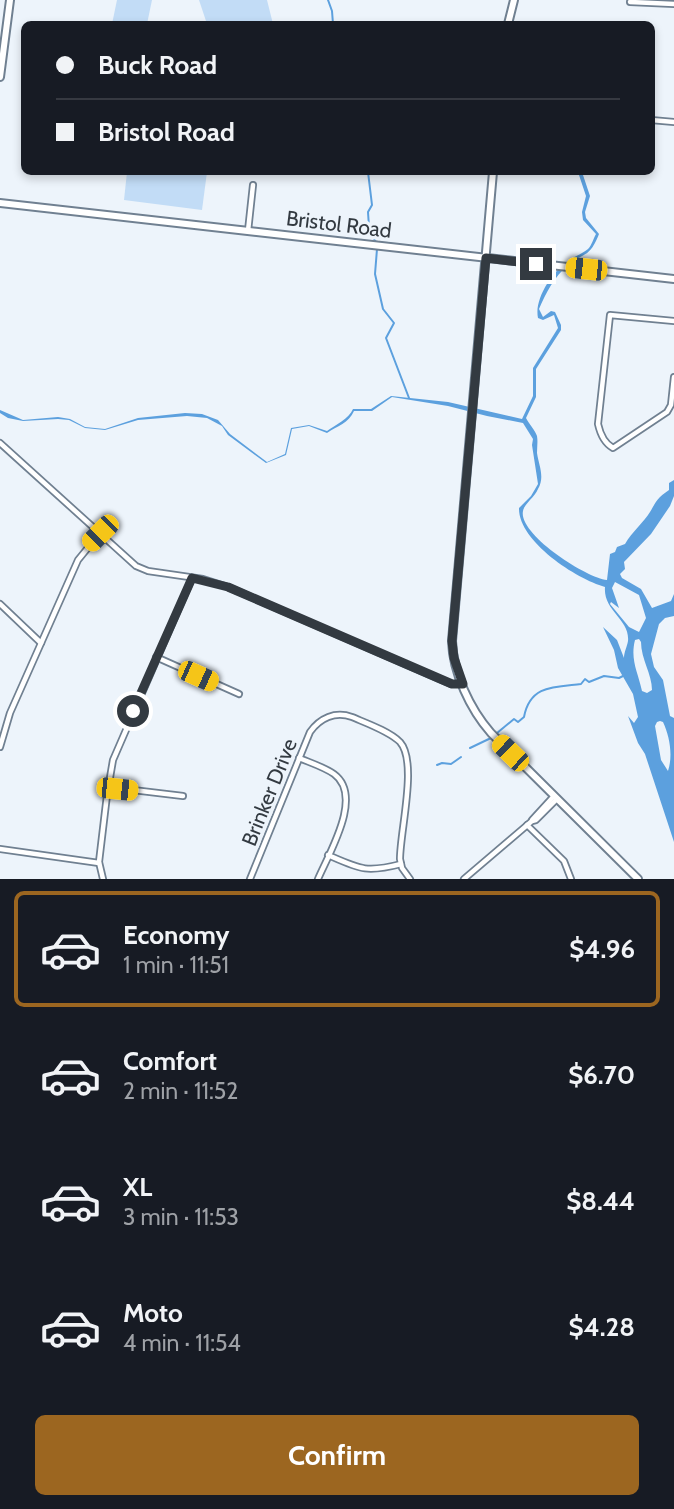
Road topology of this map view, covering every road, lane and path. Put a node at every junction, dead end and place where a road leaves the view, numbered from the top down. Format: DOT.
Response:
graph roads {
  1 [pos="10,0"];
  2 [pos="514,0"];
  3 [pos="630,2"];
  4 [pos="674,4"];
  5 [pos="509,21"];
  6 [pos="0,77"];
  7 [pos="655,120"];
  8 [pos="674,122"];
  9 [pos="493,175"];
  10 [pos="253,185"];
  11 [pos="0,202"];
  12 [pos="248,231"];
  13 [pos="486,258"];
  14 [pos="674,279"];
  15 [pos="674,321"];
  16 [pos="674,377"];
  17 [pos="673,388"];
  18 [pos="0,443"];
  19 [pos="100,533"];
  20 [pos="192,578"];
  21 [pos="0,604"];
  22 [pos="41,643"];
  23 [pos="156,657"];
  24 [pos="463,684"];
  25 [pos="239,694"];
  26 [pos="0,747"];
  27 [pos="299,758"];
  28 [pos="108,787"];
  29 [pos="183,796"];
  30 [pos="555,797"];
  31 [pos="527,825"];
  32 [pos="0,849"];
  33 [pos="328,855"];
  34 [pos="99,863"];
  35 [pos="401,864"];
  36 [pos="103,879"];
  37 [pos="250,879"];
  38 [pos="318,879"];
  39 [pos="410,879"];
  40 [pos="464,879"];
  41 [pos="571,879"];
  42 [pos="638,879"];
  1 -- 6 [label="main road"];
  2 -- 5 [label="main road"];
  3 -- 4 [label="street"];
  7 -- 8 [label="street"];
  9 -- 13 [label="main road"];
  10 -- 12 [label="street"];
  11 -- 12 [label="main road, Bristol Road"];
  12 -- 13 [label="main road, Bristol Road"];
  13 -- 14 [label="main road, Bristol Road"];
  13 -- 24 [label="main road"];
  15 -- 17 [label="street"];
  16 -- 17 [label="street"];
  18 -- 19 [label="street"];
  19 -- 20 [label="street"];
  19 -- 22 [label="street"];
  20 -- 23 [label="street"];
  20 -- 24 [label="street"];
  21 -- 22 [label="street"];
  22 -- 26 [label="street"];
  23 -- 25 [label="street"];
  23 -- 28 [label="street"];
  24 -- 30 [label="main road"];
  27 -- 33 [label="street"];
  27 -- 35 [label="street, Brinker Drive"];
  27 -- 37 [label="street, Brinker Drive"];
  28 -- 29 [label="street"];
  28 -- 34 [label="street"];
  30 -- 31 [label="street"];
  30 -- 42 [label="main road"];
  31 -- 40 [label="street"];
  31 -- 41 [label="street"];
  32 -- 34 [label="street"];
  33 -- 35 [label="street"];
  33 -- 38 [label="street"];
  34 -- 36 [label="street"];
  35 -- 39 [label="street"];
}
